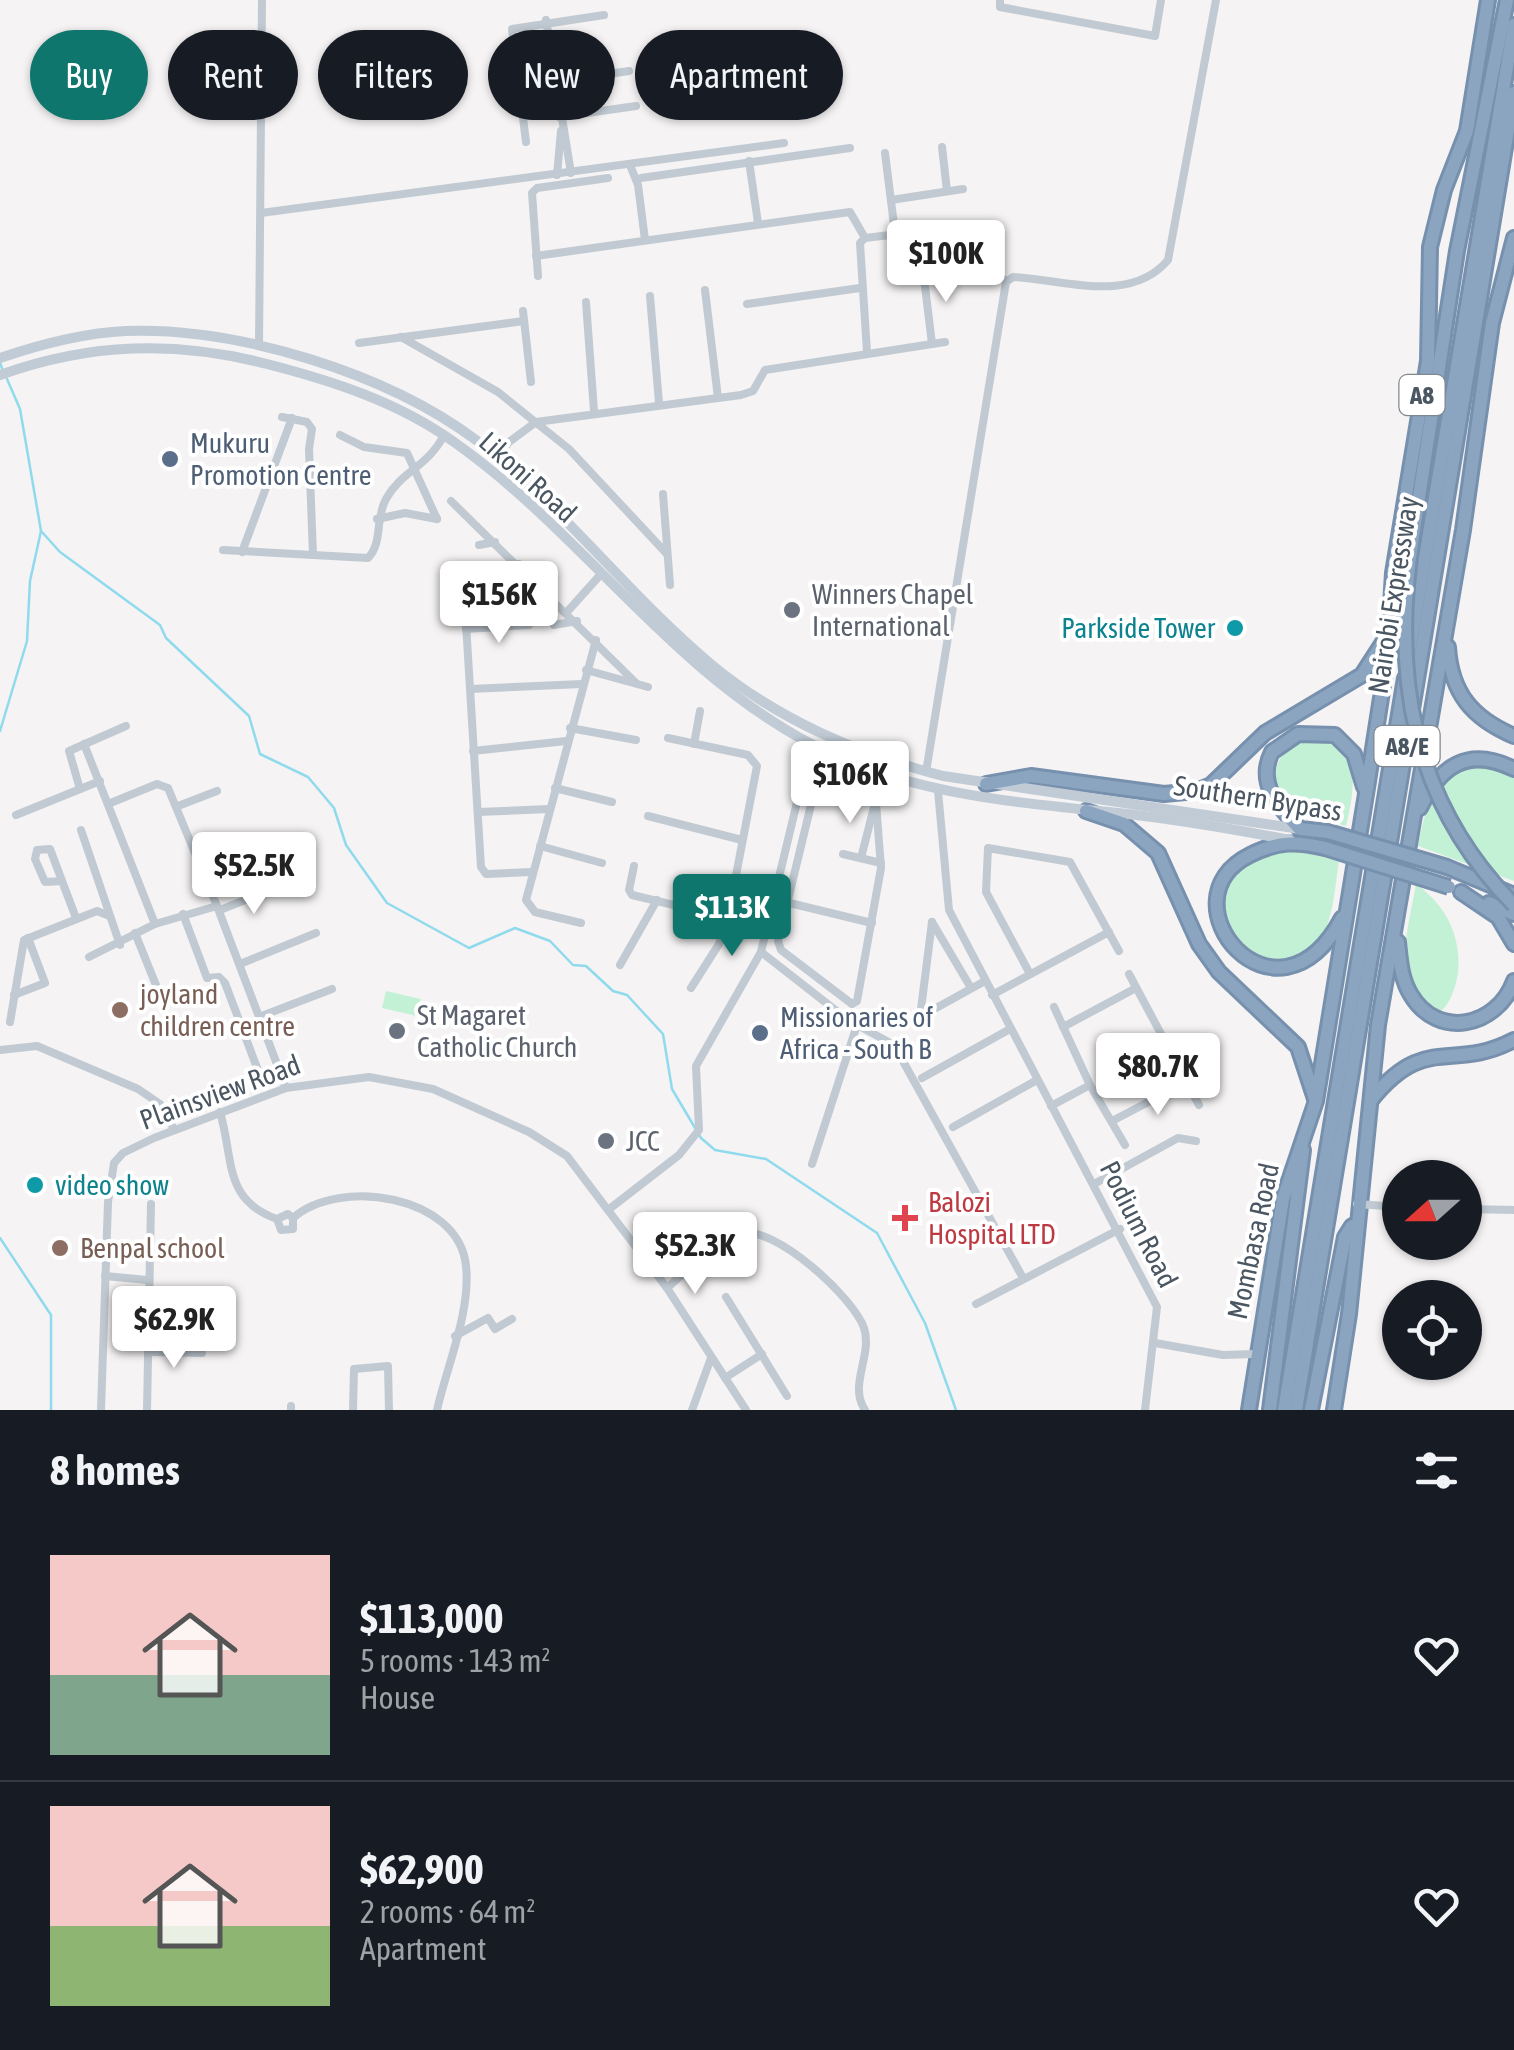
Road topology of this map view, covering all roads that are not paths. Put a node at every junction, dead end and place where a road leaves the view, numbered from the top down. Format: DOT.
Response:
graph roads {
  1 [pos="262,0"];
  2 [pos="1000,0"];
  3 [pos="1162,0"];
  4 [pos="1216,0"];
  5 [pos="1488,0"];
  6 [pos="1507,0"];
  7 [pos="604,15"];
  8 [pos="546,20"];
  9 [pos="1514,25"];
  10 [pos="512,30"];
  11 [pos="547,30"];
  12 [pos="630,71"];
  13 [pos="615,73"];
  14 [pos="1514,93"];
  15 [pos="523,120"];
  16 [pos="560,120"];
  17 [pos="562,131"];
  18 [pos="526,142"];
  19 [pos="784,143"];
  20 [pos="942,146"];
  21 [pos="850,148"];
  22 [pos="886,152"];
  23 [pos="749,161"];
  24 [pos="635,164"];
  25 [pos="570,173"];
  26 [pos="556,176"];
  27 [pos="608,178"];
  28 [pos="640,181"];
  29 [pos="963,189"];
  30 [pos="947,191"];
  31 [pos="891,200"];
  32 [pos="261,214"];
  33 [pos="758,223"];
  34 [pos="1514,230"];
  35 [pos="894,234"];
  36 [pos="865,238"];
  37 [pos="645,240"];
  38 [pos="1514,240"];
  39 [pos="536,256"];
  40 [pos="924,270"];
  41 [pos="538,276"];
  42 [pos="1006,282"];
  43 [pos="860,288"];
  44 [pos="704,290"];
  45 [pos="650,296"];
  46 [pos="586,302"];
  47 [pos="747,304"];
  48 [pos="1446,324"];
  49 [pos="401,337"];
  50 [pos="944,342"];
  51 [pos="359,343"];
  52 [pos="932,344"];
  53 [pos="259,346"];
  54 [pos="867,352"];
  55 [pos="4,356"];
  56 [pos="1428,361"];
  57 [pos="0,374"];
  58 [pos="531,382"];
  59 [pos="718,398"];
  60 [pos="659,403"];
  61 [pos="594,411"];
  62 [pos="282,417"];
  63 [pos="292,418"];
  64 [pos="536,422"];
  65 [pos="340,435"];
  66 [pos="444,435"];
  67 [pos="498,458"];
  68 [pos="415,470"];
  69 [pos="663,494"];
  70 [pos="451,501"];
  71 [pos="377,518"];
  72 [pos="495,542"];
  73 [pos="480,544"];
  74 [pos="223,550"];
  75 [pos="242,552"];
  76 [pos="667,554"];
  77 [pos="313,555"];
  78 [pos="518,564"];
  79 [pos="601,574"];
  80 [pos="670,586"];
  81 [pos="568,612"];
  82 [pos="1389,620"];
  83 [pos="577,622"];
  84 [pos="554,624"];
  85 [pos="529,625"];
  86 [pos="466,629"];
  87 [pos="1447,629"];
  88 [pos="596,640"];
  89 [pos="586,670"];
  90 [pos="582,684"];
  91 [pos="636,684"];
  92 [pos="648,687"];
  93 [pos="470,689"];
  94 [pos="700,711"];
  95 [pos="126,726"];
  96 [pos="570,728"];
  97 [pos="815,731"];
  98 [pos="1514,736"];
  99 [pos="668,738"];
  100 [pos="636,740"];
  101 [pos="566,742"];
  102 [pos="84,744"];
  103 [pos="694,744"];
  104 [pos="810,744"];
  105 [pos="473,751"];
  106 [pos="1514,769"];
  107 [pos="926,772"];
  108 [pos="100,782"];
  109 [pos="986,784"];
  110 [pos="555,788"];
  111 [pos="80,789"];
  112 [pos="218,790"];
  113 [pos="938,791"];
  114 [pos="1366,794"];
  115 [pos="612,802"];
  116 [pos="876,803"];
  117 [pos="108,804"];
  118 [pos="178,806"];
  119 [pos="549,809"];
  120 [pos="1086,811"];
  121 [pos="478,812"];
  122 [pos="16,816"];
  123 [pos="648,816"];
  124 [pos="1413,824"];
  125 [pos="81,830"];
  126 [pos="1295,834"];
  127 [pos="234,840"];
  128 [pos="742,840"];
  129 [pos="540,846"];
  130 [pos="842,854"];
  131 [pos="198,856"];
  132 [pos="860,858"];
  133 [pos="602,863"];
  134 [pos="881,863"];
  135 [pos="634,866"];
  136 [pos="532,872"];
  137 [pos="62,881"];
  138 [pos="273,889"];
  139 [pos="1455,889"];
  140 [pos="1512,893"];
  141 [pos="773,899"];
  142 [pos="657,900"];
  143 [pos="788,904"];
  144 [pos="1514,905"];
  145 [pos="1347,906"];
  146 [pos="219,908"];
  147 [pos="183,914"];
  148 [pos="1514,914"];
  149 [pos="106,915"];
  150 [pos="728,916"];
  151 [pos="76,918"];
  152 [pos="581,922"];
  153 [pos="872,923"];
  154 [pos="155,924"];
  155 [pos="1396,925"];
  156 [pos="766,927"];
  157 [pos="1109,932"];
  158 [pos="316,933"];
  159 [pos="135,934"];
  160 [pos="28,938"];
  161 [pos="1514,944"];
  162 [pos="120,945"];
  163 [pos="1118,951"];
  164 [pos="761,952"];
  165 [pos="89,957"];
  166 [pos="240,964"];
  167 [pos="620,965"];
  168 [pos="1030,974"];
  169 [pos="1129,974"];
  170 [pos="985,981"];
  171 [pos="1514,981"];
  172 [pos="691,988"];
  173 [pos="972,988"];
  174 [pos="1136,988"];
  175 [pos="248,989"];
  176 [pos="332,990"];
  177 [pos="14,995"];
  178 [pos="160,995"];
  179 [pos="992,995"];
  180 [pos="231,996"];
  181 [pos="1054,1007"];
  182 [pos="920,1017"];
  183 [pos="259,1018"];
  184 [pos="10,1022"];
  185 [pos="909,1023"];
  186 [pos="857,1024"];
  187 [pos="1063,1026"];
  188 [pos="1010,1029"];
  189 [pos="1514,1040"];
  190 [pos="0,1050"];
  191 [pos="259,1073"];
  192 [pos="922,1078"];
  193 [pos="1037,1080"];
  194 [pos="1187,1082"];
  195 [pos="1090,1085"];
  196 [pos="286,1088"];
  197 [pos="1316,1101"];
  198 [pos="1369,1103"];
  199 [pos="1199,1104"];
  200 [pos="1051,1106"];
  201 [pos="220,1112"];
  202 [pos="1112,1121"];
  203 [pos="953,1127"];
  204 [pos="174,1129"];
  205 [pos="1305,1130"];
  206 [pos="1196,1141"];
  207 [pos="1125,1146"];
  208 [pos="812,1164"];
  209 [pos="1094,1184"];
  210 [pos="1326,1195"];
  211 [pos="150,1204"];
  212 [pos="1357,1204"];
  213 [pos="1382,1206"];
  214 [pos="1482,1209"];
  215 [pos="608,1210"];
  216 [pos="1514,1210"];
  217 [pos="294,1218"];
  218 [pos="277,1219"];
  219 [pos="1356,1219"];
  220 [pos="1120,1228"];
  221 [pos="105,1276"];
  222 [pos="1023,1278"];
  223 [pos="147,1280"];
  224 [pos="667,1288"];
  225 [pos="726,1297"];
  226 [pos="976,1304"];
  227 [pos="512,1318"];
  228 [pos="455,1336"];
  229 [pos="1155,1343"];
  230 [pos="148,1352"];
  231 [pos="202,1353"];
  232 [pos="762,1354"];
  233 [pos="1255,1354"];
  234 [pos="711,1357"];
  235 [pos="725,1378"];
  236 [pos="788,1396"];
  237 [pos="862,1406"];
  238 [pos="101,1410"];
  239 [pos="147,1410"];
  240 [pos="353,1410"];
  241 [pos="389,1410"];
  242 [pos="437,1410"];
  243 [pos="692,1410"];
  244 [pos="746,1410"];
  245 [pos="846,1410"];
  246 [pos="1145,1410"];
  247 [pos="1250,1410"];
  248 [pos="1270,1410"];
  249 [pos="1284,1410"];
  250 [pos="1296,1410"];
  251 [pos="1311,1410"];
  252 [pos="1334,1410"];
  1 -- 32 [label="street"];
  2 -- 3 [label="street"];
  4 -- 42 [label="street"];
  5 -- 56 [label="highway, A8"];
  6 -- 48 [label="highway"];
  7 -- 8 [label="street"];
  8 -- 10 [label="street"];
  8 -- 11 [label="street"];
  9 -- 210 [label="highway, Nairobi Expressway / A8/E"];
  12 -- 13 [label="street"];
  14 -- 210 [label="highway, Nairobi Expressway / A8/E"];
  15 -- 18 [label="street"];
  16 -- 17 [label="street"];
  17 -- 25 [label="street"];
  17 -- 26 [label="street"];
  19 -- 24 [label="street"];
  20 -- 30 [label="street"];
  21 -- 23 [label="street"];
  22 -- 31 [label="street"];
  23 -- 28 [label="street"];
  23 -- 33 [label="street"];
  24 -- 25 [label="street"];
  24 -- 28 [label="street"];
  25 -- 26 [label="street"];
  26 -- 32 [label="street"];
  27 -- 39 [label="street"];
  28 -- 37 [label="street"];
  29 -- 30 [label="street"];
  30 -- 31 [label="street"];
  31 -- 35 [label="street"];
  32 -- 53 [label="street"];
  33 -- 36 [label="street"];
  33 -- 37 [label="street"];
  34 -- 38 [label="highway"];
  35 -- 36 [label="street"];
  35 -- 42 [label="street"];
  36 -- 43 [label="street"];
  37 -- 39 [label="street"];
  38 -- 87 [label="highway, A8"];
  39 -- 41 [label="street"];
  40 -- 52 [label="street"];
  42 -- 107 [label="street"];
  43 -- 47 [label="street"];
  43 -- 54 [label="street"];
  44 -- 59 [label="street"];
  45 -- 60 [label="street"];
  46 -- 61 [label="street"];
  48 -- 56 [label="highway"];
  48 -- 144 [label="highway, bridge"];
  49 -- 51 [label="street"];
  49 -- 58 [label="street"];
  49 -- 64 [label="street"];
  50 -- 52 [label="street"];
  52 -- 54 [label="street"];
  53 -- 55 [label="main road, Likoni Road"];
  53 -- 67 [label="main road, Likoni Road"];
  54 -- 59 [label="street"];
  56 -- 82 [label="highway, A8"];
  57 -- 66 [label="main road, Likoni Road"];
  59 -- 60 [label="street"];
  60 -- 61 [label="street"];
  61 -- 64 [label="street"];
  62 -- 63 [label="street"];
  63 -- 75 [label="street"];
  63 -- 77 [label="street"];
  64 -- 67 [label="street"];
  64 -- 76 [label="street"];
  65 -- 68 [label="street"];
  66 -- 68 [label="street"];
  66 -- 79 [label="main road, Likoni Road"];
  67 -- 97 [label="main road, Likoni Road"];
  68 -- 71 [label="street"];
  68 -- 71 [label="street"];
  69 -- 76 [label="street"];
  70 -- 72 [label="street"];
  71 -- 77 [label="street"];
  72 -- 73 [label="street"];
  72 -- 78 [label="street"];
  74 -- 75 [label="street"];
  75 -- 77 [label="street"];
  76 -- 80 [label="street"];
  78 -- 81 [label="street"];
  78 -- 86 [label="street"];
  79 -- 81 [label="street"];
  79 -- 104 [label="main road, Likoni Road"];
  81 -- 83 [label="street"];
  82 -- 109 [label="highway"];
  82 -- 114 [label="highway, A8"];
  83 -- 84 [label="street"];
  83 -- 88 [label="street"];
  85 -- 86 [label="street"];
  86 -- 93 [label="street"];
  87 -- 98 [label="highway"];
  87 -- 124 [label="highway, A8"];
  88 -- 89 [label="street"];
  88 -- 91 [label="street"];
  89 -- 90 [label="street"];
  89 -- 91 [label="street"];
  90 -- 93 [label="street"];
  90 -- 96 [label="street"];
  91 -- 92 [label="street"];
  93 -- 105 [label="street"];
  94 -- 103 [label="street"];
  95 -- 102 [label="street"];
  96 -- 100 [label="street"];
  96 -- 101 [label="street"];
  97 -- 104 [label="main road"];
  97 -- 107 [label="main road, Likoni Road"];
  99 -- 103 [label="street"];
  101 -- 105 [label="street"];
  101 -- 110 [label="street"];
  102 -- 108 [label="street"];
  102 -- 111 [label="street"];
  103 -- 128 [label="street"];
  104 -- 113 [label="main road, Likoni Road"];
  104 -- 141 [label="street"];
  105 -- 121 [label="street"];
  106 -- 124 [label="highway"];
  107 -- 109 [label="main road, Likoni Road"];
  108 -- 111 [label="street"];
  108 -- 117 [label="street"];
  109 -- 126 [label="main road, Southern Bypass"];
  110 -- 115 [label="street"];
  110 -- 119 [label="street"];
  111 -- 122 [label="street"];
  112 -- 118 [label="street"];
  113 -- 120 [label="main road, Likoni Road"];
  113 -- 170 [label="street, Podium Road"];
  114 -- 126 [label="highway"];
  114 -- 145 [label="highway, A8"];
  116 -- 132 [label="street"];
  116 -- 134 [label="street"];
  116 -- 143 [label="street"];
  117 -- 118 [label="street"];
  117 -- 154 [label="street"];
  118 -- 131 [label="street"];
  119 -- 121 [label="street"];
  119 -- 129 [label="street"];
  120 -- 126 [label="main road, Southern Bypass"];
  120 -- 197 [label="highway"];
  121 -- 136 [label="street"];
  123 -- 128 [label="street"];
  124 -- 155 [label="highway, A8"];
  125 -- 149 [label="street"];
  126 -- 139 [label="highway, Southern Bypass, bridge"];
  126 -- 140 [label="highway, Southern Bypass, bridge"];
  126 -- 145 [label="highway"];
  127 -- 131 [label="street"];
  128 -- 150 [label="street"];
  129 -- 133 [label="street"];
  129 -- 136 [label="street"];
  130 -- 132 [label="street"];
  131 -- 146 [label="street"];
  132 -- 134 [label="street"];
  134 -- 153 [label="street"];
  135 -- 142 [label="street"];
  136 -- 152 [label="street"];
  137 -- 137 [label="street"];
  137 -- 151 [label="street"];
  138 -- 146 [label="street"];
  139 -- 148 [label="highway, Southern Bypass"];
  139 -- 161 [label="highway"];
  141 -- 143 [label="street"];
  141 -- 156 [label="street"];
  142 -- 150 [label="street"];
  142 -- 167 [label="street"];
  143 -- 153 [label="street"];
  143 -- 153 [label="street"];
  145 -- 197 [label="highway, Mombasa Road / A8"];
  146 -- 147 [label="street"];
  146 -- 166 [label="street"];
  147 -- 154 [label="street"];
  147 -- 180 [label="street"];
  149 -- 151 [label="street"];
  149 -- 162 [label="street"];
  150 -- 156 [label="street"];
  150 -- 172 [label="street"];
  151 -- 160 [label="street"];
  154 -- 159 [label="street"];
  155 -- 171 [label="highway"];
  155 -- 198 [label="highway, A8"];
  156 -- 164 [label="street"];
  157 -- 163 [label="street"];
  157 -- 168 [label="street"];
  157 -- 168 [label="street"];
  158 -- 166 [label="street"];
  159 -- 162 [label="street"];
  159 -- 178 [label="street"];
  160 -- 177 [label="street"];
  160 -- 177 [label="street"];
  162 -- 165 [label="street"];
  164 -- 186 [label="street"];
  164 -- 215 [label="street"];
  166 -- 175 [label="street"];
  168 -- 179 [label="street"];
  169 -- 174 [label="street"];
  170 -- 173 [label="street"];
  170 -- 179 [label="street, Podium Road"];
  173 -- 182 [label="street"];
  173 -- 182 [label="street"];
  174 -- 187 [label="street"];
  174 -- 194 [label="street"];
  175 -- 180 [label="street"];
  175 -- 183 [label="street"];
  176 -- 183 [label="street"];
  177 -- 184 [label="street"];
  179 -- 188 [label="street, Podium Road"];
  180 -- 191 [label="street"];
  181 -- 187 [label="street"];
  182 -- 185 [label="street"];
  183 -- 196 [label="street"];
  186 -- 208 [label="street"];
  186 -- 222 [label="street"];
  187 -- 195 [label="street"];
  188 -- 192 [label="street"];
  188 -- 193 [label="street, Podium Road"];
  189 -- 198 [label="highway"];
  190 -- 204 [label="street"];
  193 -- 200 [label="street, Podium Road"];
  193 -- 203 [label="street"];
  194 -- 199 [label="street"];
  194 -- 202 [label="street"];
  195 -- 200 [label="street"];
  195 -- 202 [label="street"];
  196 -- 201 [label="street, Plainsview Road"];
  196 -- 215 [label="street, Plainsview Road"];
  197 -- 205 [label="highway, Mombasa Road / A8"];
  198 -- 212 [label="highway, A8"];
  200 -- 209 [label="street, Podium Road"];
  201 -- 204 [label="street, Plainsview Road"];
  201 -- 218 [label="street"];
  202 -- 207 [label="street"];
  204 -- 221 [label="street, Plainsview Road"];
  205 -- 233 [label="highway, Mombasa Road / A8"];
  205 -- 248 [label="highway"];
  206 -- 209 [label="street"];
  209 -- 220 [label="street, Podium Road"];
  210 -- 249 [label="highway, Nairobi Expressway / A8/E"];
  210 -- 250 [label="highway, Nairobi Expressway / A8/E"];
  211 -- 223 [label="street"];
  212 -- 213 [label="street"];
  212 -- 219 [label="highway, A8"];
  214 -- 216 [label="street"];
  215 -- 224 [label="street, Plainsview Road"];
  217 -- 218 [label="street"];
  217 -- 218 [label="street"];
  217 -- 228 [label="street"];
  219 -- 251 [label="highway"];
  219 -- 252 [label="highway, A8"];
  220 -- 222 [label="street"];
  220 -- 229 [label="street, Podium Road"];
  221 -- 223 [label="street"];
  221 -- 238 [label="street, Plainsview Road"];
  222 -- 226 [label="street"];
  223 -- 230 [label="street"];
  224 -- 234 [label="street, Plainsview Road"];
  224 -- 237 [label="street"];
  225 -- 232 [label="street"];
  227 -- 228 [label="street"];
  228 -- 242 [label="street"];
  229 -- 233 [label="street"];
  229 -- 246 [label="street, Podium Road"];
  230 -- 231 [label="street"];
  230 -- 239 [label="street"];
  232 -- 235 [label="street"];
  232 -- 236 [label="street"];
  233 -- 247 [label="highway, Mombasa Road / A8"];
  234 -- 235 [label="street, Plainsview Road"];
  234 -- 243 [label="street"];
  235 -- 244 [label="street, Plainsview Road"];
  237 -- 245 [label="street"];
  240 -- 241 [label="street"];
}
